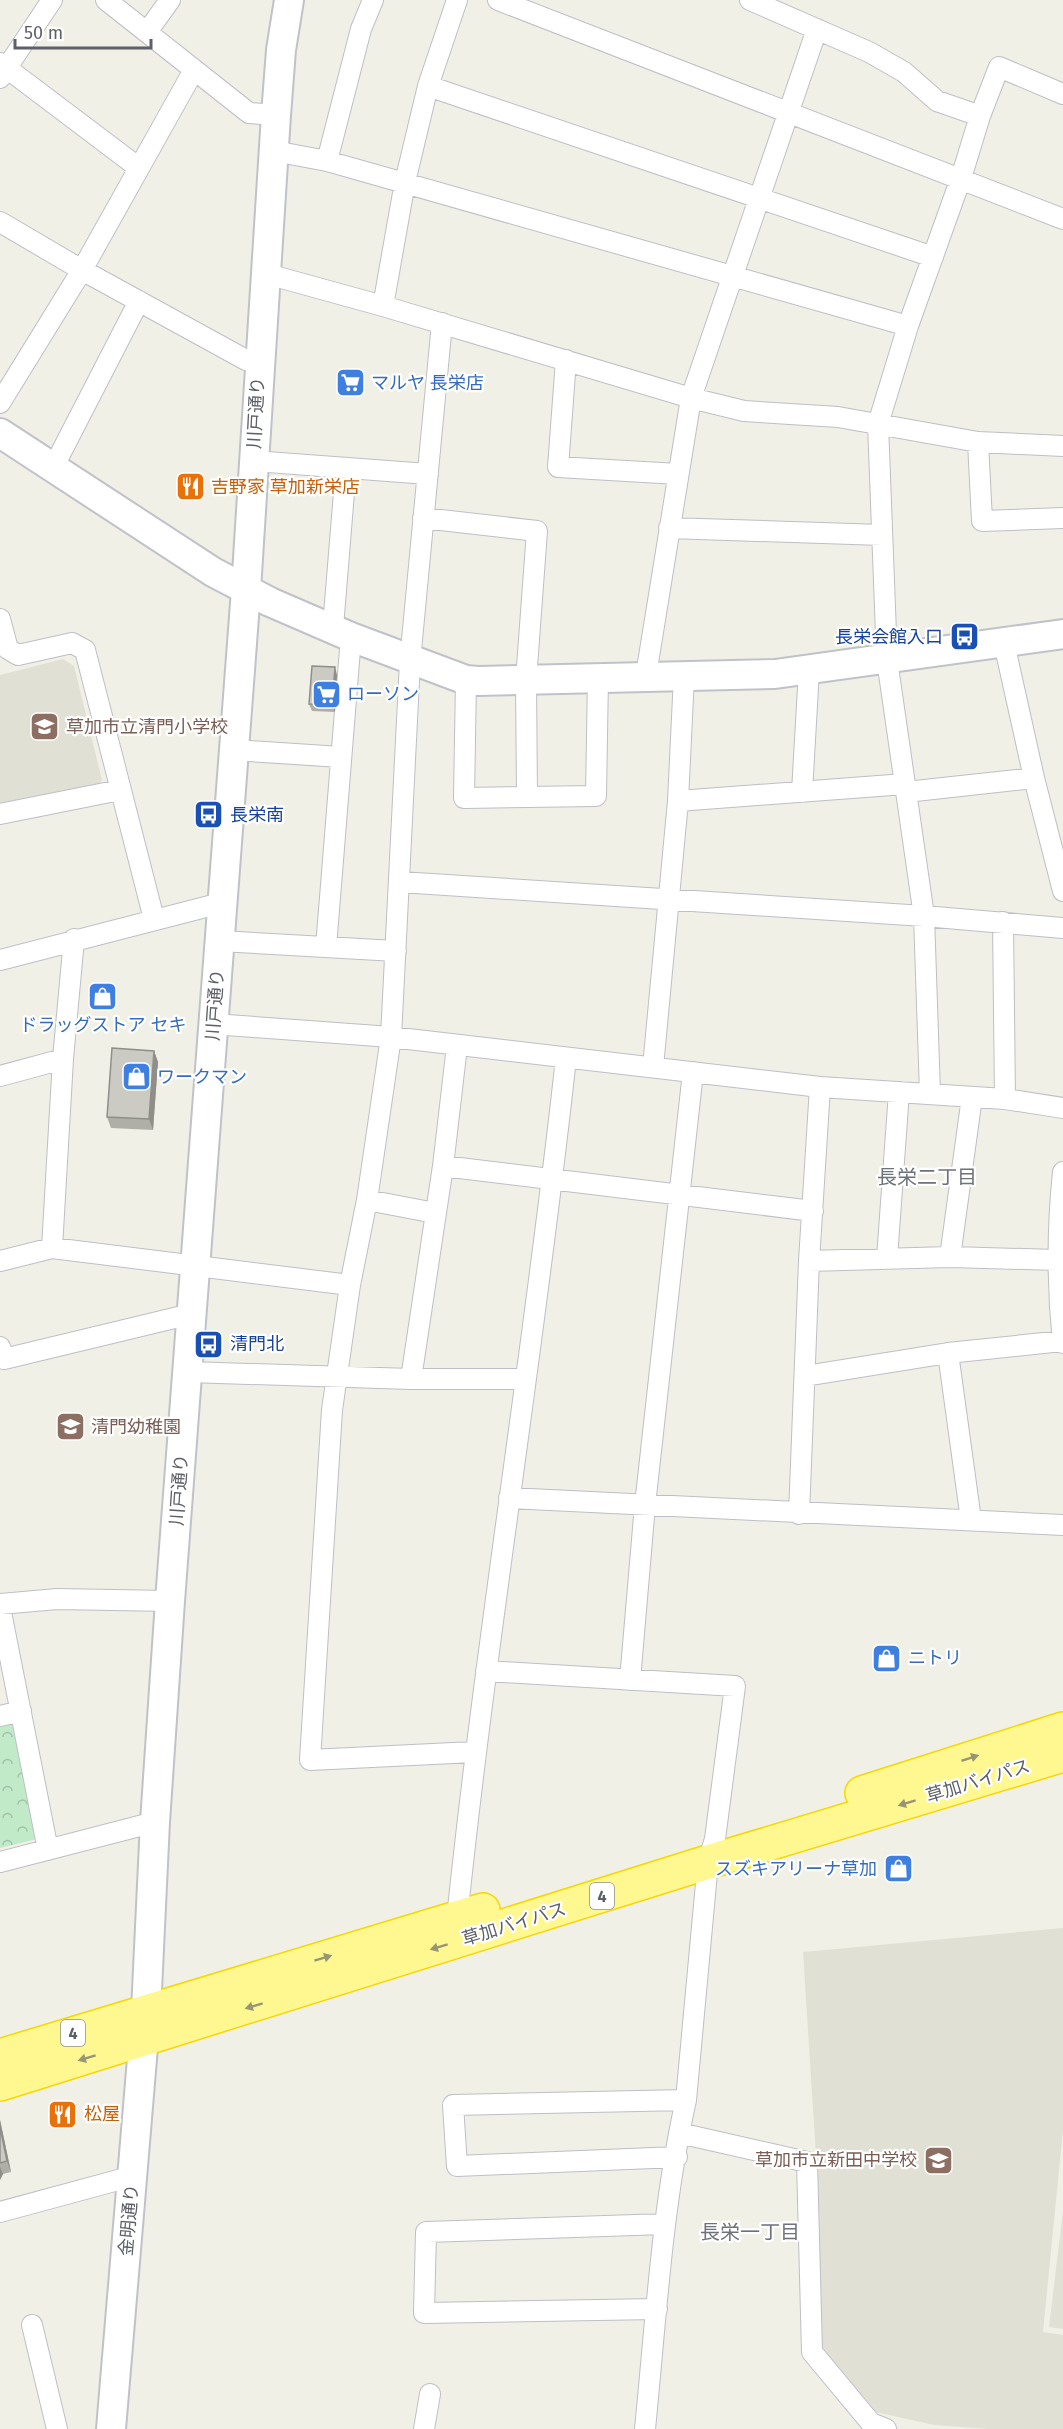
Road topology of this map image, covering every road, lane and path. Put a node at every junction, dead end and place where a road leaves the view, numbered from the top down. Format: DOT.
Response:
graph roads {
  1 [pos="52,0"];
  2 [pos="106,0"];
  3 [pos="170,0"];
  4 [pos="290,0"];
  5 [pos="374,0"];
  6 [pos="457,0"];
  7 [pos="498,0"];
  8 [pos="750,0"];
  9 [pos="817,30"];
  10 [pos="147,32"];
  11 [pos="2,70"];
  12 [pos="194,70"];
  13 [pos="428,86"];
  14 [pos="1063,94"];
  15 [pos="790,112"];
  16 [pos="276,115"];
  17 [pos="980,116"];
  18 [pos="273,151"];
  19 [pos="327,161"];
  20 [pos="139,168"];
  21 [pos="961,178"];
  22 [pos="405,182"];
  23 [pos="761,197"];
  24 [pos="1063,219"];
  25 [pos="2,227"];
  26 [pos="933,257"];
  27 [pos="82,270"];
  28 [pos="267,274"];
  29 [pos="734,277"];
  30 [pos="139,302"];
  31 [pos="383,306"];
  32 [pos="442,323"];
  33 [pos="908,326"];
  34 [pos="259,360"];
  35 [pos="566,360"];
  36 [pos="691,398"];
  37 [pos="0,403"];
  38 [pos="878,424"];
  39 [pos="0,433"];
  40 [pos="978,442"];
  41 [pos="1063,446"];
  42 [pos="253,461"];
  43 [pos="53,468"];
  44 [pos="346,468"];
  45 [pos="428,474"];
  46 [pos="678,474"];
  47 [pos="423,518"];
  48 [pos="1063,518"];
  49 [pos="669,528"];
  50 [pos="882,535"];
  51 [pos="246,590"];
  52 [pos="0,619"];
  53 [pos="342,632"];
  54 [pos="1063,634"];
  55 [pos="1004,643"];
  56 [pos="410,660"];
  57 [pos="887,660"];
  58 [pos="809,670"];
  59 [pos="646,675"];
  60 [pos="684,676"];
  61 [pos="598,677"];
  62 [pos="466,680"];
  63 [pos="526,680"];
  64 [pos="233,750"];
  65 [pos="341,757"];
  66 [pos="1034,778"];
  67 [pos="905,788"];
  68 [pos="120,790"];
  69 [pos="802,792"];
  70 [pos="527,797"];
  71 [pos="678,801"];
  72 [pos="0,814"];
  73 [pos="400,882"];
  74 [pos="1063,891"];
  75 [pos="669,899"];
  76 [pos="221,903"];
  77 [pos="924,916"];
  78 [pos="154,919"];
  79 [pos="1003,922"];
  80 [pos="1063,928"];
  81 [pos="74,939"];
  82 [pos="220,941"];
  83 [pos="326,947"];
  84 [pos="396,951"];
  85 [pos="0,960"];
  86 [pos="213,1024"];
  87 [pos="391,1037"];
  88 [pos="458,1046"];
  89 [pos="566,1058"];
  90 [pos="63,1059"];
  91 [pos="653,1067"];
  92 [pos="693,1072"];
  93 [pos="0,1076"];
  94 [pos="820,1087"];
  95 [pos="899,1092"];
  96 [pos="930,1093"];
  97 [pos="972,1097"];
  98 [pos="1005,1099"];
  99 [pos="1063,1108"];
  100 [pos="443,1166"];
  101 [pos="1063,1172"];
  102 [pos="553,1181"];
  103 [pos="679,1196"];
  104 [pos="367,1200"];
  105 [pos="813,1211"];
  106 [pos="435,1213"];
  107 [pos="52,1248"];
  108 [pos="950,1257"];
  109 [pos="887,1258"];
  110 [pos="0,1260"];
  111 [pos="1058,1260"];
  112 [pos="809,1261"];
  113 [pos="195,1268"];
  114 [pos="350,1285"];
  115 [pos="191,1314"];
  116 [pos="1063,1342"];
  117 [pos="0,1347"];
  118 [pos="948,1353"];
  119 [pos="188,1372"];
  120 [pos="336,1376"];
  121 [pos="805,1376"];
  122 [pos="411,1379"];
  123 [pos="525,1379"];
  124 [pos="509,1498"];
  125 [pos="645,1505"];
  126 [pos="799,1514"];
  127 [pos="971,1520"];
  128 [pos="1063,1525"];
  129 [pos="171,1601"];
  130 [pos="0,1605"];
  131 [pos="486,1671"];
  132 [pos="630,1680"];
  133 [pos="21,1711"];
  134 [pos="0,1716"];
  135 [pos="1063,1729"];
  136 [pos="474,1752"];
  137 [pos="1063,1755"];
  138 [pos="155,1822"];
  139 [pos="48,1850"];
  140 [pos="711,1851"];
  141 [pos="0,1862"];
  142 [pos="456,1918"];
  143 [pos="144,2026"];
  144 [pos="0,2056"];
  145 [pos="0,2084"];
  146 [pos="686,2100"];
  147 [pos="679,2133"];
  148 [pos="677,2157"];
  149 [pos="133,2176"];
  150 [pos="0,2212"];
  151 [pos="665,2224"];
  152 [pos="657,2309"];
  153 [pos="32,2325"];
  154 [pos="430,2394"];
  155 [pos="57,2429"];
  156 [pos="111,2429"];
  157 [pos="424,2429"];
  158 [pos="645,2429"];
  159 [pos="886,2429"];
  1 -- 11 [label="street"];
  2 -- 10 [label="street"];
  3 -- 10 [label="street"];
  4 -- 16 [label="street, 川戸通り"];
  5 -- 19 [label="street"];
  6 -- 13 [label="street"];
  7 -- 15 [label="street"];
  8 -- 9 [label="street"];
  9 -- 15 [label="street"];
  9 -- 17 [label="street"];
  10 -- 12 [label="street"];
  11 -- 20 [label="street"];
  12 -- 16 [label="street"];
  12 -- 20 [label="street"];
  13 -- 22 [label="street"];
  13 -- 23 [label="street"];
  14 -- 17 [label="street"];
  15 -- 21 [label="street"];
  15 -- 23 [label="street"];
  16 -- 18 [label="street, 川戸通り"];
  17 -- 21 [label="street"];
  18 -- 19 [label="street"];
  18 -- 28 [label="street, 川戸通り"];
  19 -- 22 [label="street"];
  20 -- 27 [label="street"];
  21 -- 24 [label="street"];
  21 -- 26 [label="street"];
  22 -- 29 [label="street"];
  22 -- 31 [label="street"];
  23 -- 26 [label="street"];
  23 -- 29 [label="street"];
  25 -- 27 [label="street"];
  26 -- 33 [label="street"];
  27 -- 30 [label="street"];
  27 -- 37 [label="street"];
  28 -- 31 [label="street"];
  28 -- 34 [label="street, 川戸通り"];
  29 -- 33 [label="street"];
  29 -- 36 [label="street"];
  30 -- 34 [label="street"];
  30 -- 43 [label="street"];
  31 -- 32 [label="street"];
  32 -- 35 [label="street"];
  32 -- 45 [label="street"];
  33 -- 38 [label="street"];
  34 -- 42 [label="street, 川戸通り"];
  35 -- 36 [label="street"];
  35 -- 46 [label="street"];
  36 -- 38 [label="street"];
  36 -- 46 [label="street"];
  38 -- 40 [label="street"];
  38 -- 50 [label="street"];
  39 -- 43 [label="street"];
  40 -- 41 [label="street"];
  40 -- 48 [label="street"];
  42 -- 44 [label="street"];
  42 -- 51 [label="street, 川戸通り"];
  43 -- 51 [label="street"];
  44 -- 45 [label="street"];
  44 -- 53 [label="street"];
  45 -- 47 [label="street"];
  46 -- 49 [label="street"];
  47 -- 56 [label="street"];
  47 -- 63 [label="street"];
  49 -- 50 [label="street"];
  49 -- 59 [label="street"];
  50 -- 57 [label="street"];
  51 -- 53 [label="street"];
  51 -- 64 [label="street, 川戸通り"];
  52 -- 68 [label="street"];
  53 -- 56 [label="street"];
  53 -- 65 [label="street"];
  54 -- 55 [label="street"];
  55 -- 57 [label="street"];
  55 -- 66 [label="street"];
  56 -- 62 [label="street"];
  56 -- 73 [label="street"];
  57 -- 58 [label="street"];
  57 -- 67 [label="street"];
  58 -- 60 [label="street"];
  58 -- 69 [label="street"];
  59 -- 60 [label="street"];
  59 -- 61 [label="street"];
  60 -- 71 [label="street"];
  61 -- 63 [label="street"];
  61 -- 70 [label="street"];
  62 -- 63 [label="street"];
  62 -- 70 [label="street"];
  63 -- 70 [label="street"];
  64 -- 65 [label="street"];
  64 -- 76 [label="street, 川戸通り"];
  65 -- 83 [label="street"];
  66 -- 67 [label="street"];
  66 -- 74 [label="street"];
  67 -- 69 [label="street"];
  67 -- 77 [label="street"];
  68 -- 72 [label="street"];
  68 -- 78 [label="street"];
  69 -- 71 [label="street"];
  71 -- 75 [label="street"];
  73 -- 75 [label="street"];
  73 -- 84 [label="street"];
  75 -- 77 [label="street"];
  75 -- 91 [label="street"];
  76 -- 78 [label="street"];
  76 -- 82 [label="street, 川戸通り"];
  77 -- 79 [label="street"];
  77 -- 96 [label="street"];
  78 -- 81 [label="street"];
  79 -- 80 [label="street"];
  79 -- 98 [label="street"];
  81 -- 85 [label="street"];
  81 -- 90 [label="street"];
  82 -- 83 [label="street"];
  82 -- 86 [label="street, 川戸通り"];
  83 -- 84 [label="street"];
  84 -- 87 [label="street"];
  86 -- 87 [label="street"];
  86 -- 113 [label="street, 川戸通り"];
  87 -- 88 [label="street"];
  87 -- 104 [label="street"];
  88 -- 89 [label="street"];
  88 -- 100 [label="street"];
  89 -- 91 [label="street"];
  89 -- 102 [label="street"];
  90 -- 93 [label="street"];
  90 -- 107 [label="street"];
  91 -- 92 [label="street"];
  92 -- 94 [label="street"];
  92 -- 103 [label="street"];
  94 -- 95 [label="street"];
  94 -- 105 [label="street"];
  95 -- 96 [label="street"];
  95 -- 109 [label="street"];
  96 -- 97 [label="street"];
  97 -- 98 [label="street"];
  97 -- 108 [label="street"];
  98 -- 99 [label="street"];
  100 -- 102 [label="street"];
  100 -- 106 [label="street"];
  101 -- 111 [label="street"];
  102 -- 103 [label="street"];
  102 -- 123 [label="street"];
  103 -- 105 [label="street"];
  103 -- 125 [label="street"];
  104 -- 106 [label="street"];
  104 -- 114 [label="street"];
  105 -- 112 [label="street"];
  106 -- 122 [label="street"];
  107 -- 110 [label="street"];
  107 -- 113 [label="street"];
  108 -- 109 [label="street"];
  108 -- 111 [label="street"];
  109 -- 112 [label="street"];
  111 -- 116 [label="street"];
  112 -- 121 [label="street"];
  113 -- 114 [label="street"];
  113 -- 115 [label="street, 川戸通り"];
  114 -- 120 [label="street"];
  115 -- 117 [label="street"];
  115 -- 119 [label="street, 川戸通り"];
  116 -- 118 [label="street"];
  118 -- 121 [label="street"];
  118 -- 127 [label="street"];
  119 -- 120 [label="street"];
  119 -- 129 [label="street, 川戸通り"];
  120 -- 122 [label="street"];
  120 -- 136 [label="street"];
  121 -- 126 [label="street"];
  122 -- 123 [label="street"];
  123 -- 124 [label="street"];
  124 -- 125 [label="street"];
  124 -- 131 [label="street"];
  125 -- 126 [label="street"];
  125 -- 132 [label="street"];
  126 -- 127 [label="street"];
  127 -- 128 [label="street"];
  129 -- 130 [label="street"];
  129 -- 138 [label="street, 川戸通り"];
  130 -- 133 [label="street"];
  131 -- 132 [label="street"];
  131 -- 136 [label="street"];
  132 -- 140 [label="street"];
  133 -- 134 [label="street"];
  133 -- 139 [label="street"];
  140 -- 135 [label="highway, 草加バイパス / 4, one-way"];
  136 -- 142 [label="street"];
  137 -- 140 [label="highway, 草加バイパス / 4, one-way"];
  138 -- 139 [label="street"];
  138 -- 143 [label="street, 川戸通り"];
  139 -- 141 [label="street"];
  140 -- 142 [label="highway, 草加バイパス / 4"];
  140 -- 143 [label="highway, 草加バイパス / 4, one-way"];
  140 -- 146 [label="street"];
  143 -- 142 [label="highway, 草加バイパス / 4, one-way"];
  143 -- 144 [label="highway, 草加バイパス / 4"];
  143 -- 145 [label="highway, 草加バイパス / 4, one-way"];
  143 -- 149 [label="street, 金明通り"];
  146 -- 147 [label="street"];
  146 -- 148 [label="street"];
  147 -- 148 [label="street"];
  147 -- 159 [label="street"];
  148 -- 151 [label="street"];
  149 -- 150 [label="street"];
  149 -- 156 [label="street, 金明通り"];
  151 -- 152 [label="street"];
  151 -- 152 [label="street"];
  152 -- 158 [label="street"];
  153 -- 155 [label="street"];
  154 -- 157 [label="street"];
}
